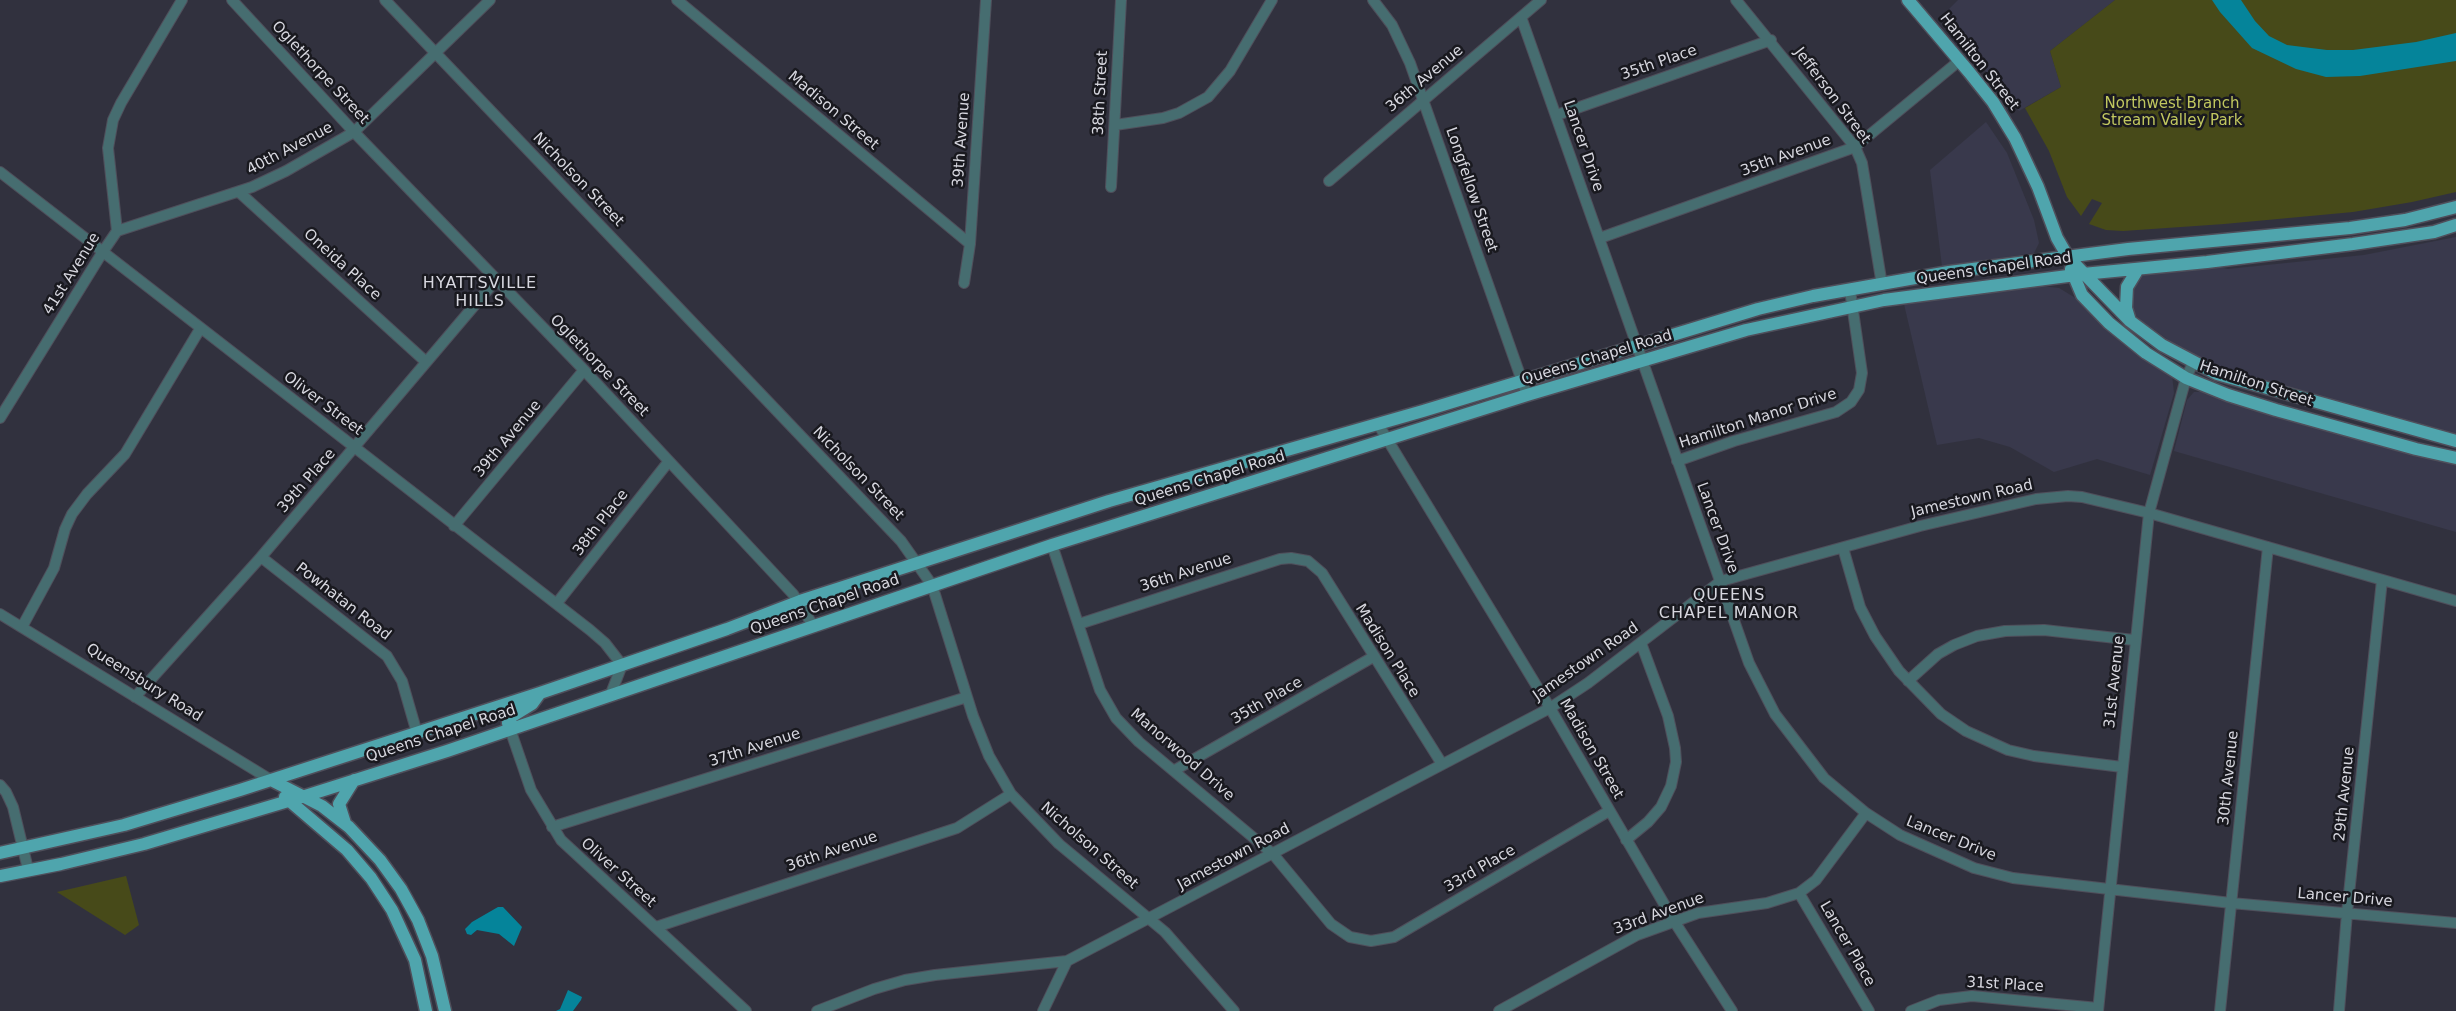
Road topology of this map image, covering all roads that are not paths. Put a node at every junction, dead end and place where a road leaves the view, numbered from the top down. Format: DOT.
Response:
graph roads {
  1 [pos="182,0"];
  2 [pos="232,0"];
  3 [pos="385,0"];
  4 [pos="490,0"];
  5 [pos="677,0"];
  6 [pos="986,0"];
  7 [pos="1121,0"];
  8 [pos="1272,0"];
  9 [pos="1373,0"];
  10 [pos="1540,0"];
  11 [pos="1736,0"];
  12 [pos="1908,0"];
  13 [pos="1521,17"];
  14 [pos="1771,40"];
  15 [pos="435,52"];
  16 [pos="1959,61"];
  17 [pos="1423,99"];
  18 [pos="1557,115"];
  19 [pos="1115,124"];
  20 [pos="354,132"];
  21 [pos="1855,147"];
  22 [pos="0,172"];
  23 [pos="1329,181"];
  24 [pos="1111,187"];
  25 [pos="239,192"];
  26 [pos="2456,207"];
  27 [pos="2456,225"];
  28 [pos="117,231"];
  29 [pos="1600,238"];
  30 [pos="970,244"];
  31 [pos="102,253"];
  32 [pos="2068,257"];
  33 [pos="2138,269"];
  34 [pos="2077,274"];
  35 [pos="496,280"];
  36 [pos="964,283"];
  37 [pos="1882,285"];
  38 [pos="1850,290"];
  39 [pos="1853,306"];
  40 [pos="2130,320"];
  41 [pos="200,329"];
  42 [pos="1638,345"];
  43 [pos="425,361"];
  44 [pos="1644,362"];
  45 [pos="2193,363"];
  46 [pos="584,370"];
  47 [pos="2186,378"];
  48 [pos="1522,380"];
  49 [pos="1528,395"];
  50 [pos="0,418"];
  51 [pos="1378,424"];
  52 [pos="1388,441"];
  53 [pos="2456,441"];
  54 [pos="356,448"];
  55 [pos="2453,458"];
  56 [pos="669,461"];
  57 [pos="1677,462"];
  58 [pos="2148,513"];
  59 [pos="454,526"];
  60 [pos="1052,545"];
  61 [pos="2268,547"];
  62 [pos="1843,548"];
  63 [pos="261,558"];
  64 [pos="1302,559"];
  65 [pos="918,564"];
  66 [pos="2382,580"];
  67 [pos="1721,581"];
  68 [pos="932,585"];
  69 [pos="800,601"];
  70 [pos="2456,601"];
  71 [pos="557,603"];
  72 [pos="0,614"];
  73 [pos="1079,624"];
  74 [pos="22,627"];
  75 [pos="814,627"];
  76 [pos="2134,640"];
  77 [pos="1641,643"];
  78 [pos="1373,657"];
  79 [pos="622,665"];
  80 [pos="1908,681"];
  81 [pos="540,693"];
  82 [pos="135,696"];
  83 [pos="610,696"];
  84 [pos="967,697"];
  85 [pos="1550,708"];
  86 [pos="510,729"];
  87 [pos="417,733"];
  88 [pos="1442,764"];
  89 [pos="2122,767"];
  90 [pos="1175,770"];
  91 [pos="271,780"];
  92 [pos="354,780"];
  93 [pos="0,785"];
  94 [pos="1011,794"];
  95 [pos="305,796"];
  96 [pos="288,801"];
  97 [pos="1609,811"];
  98 [pos="1866,813"];
  99 [pos="345,823"];
  100 [pos="552,827"];
  101 [pos="1626,840"];
  102 [pos="24,847"];
  103 [pos="0,853"];
  104 [pos="1273,854"];
  105 [pos="28,870"];
  106 [pos="0,876"];
  107 [pos="394,879"];
  108 [pos="2112,889"];
  109 [pos="1799,893"];
  110 [pos="2231,903"];
  111 [pos="392,910"];
  112 [pos="2347,913"];
  113 [pos="1150,918"];
  114 [pos="1674,921"];
  115 [pos="2456,923"];
  116 [pos="656,927"];
  117 [pos="1361,940"];
  118 [pos="1067,960"];
  119 [pos="2098,1009"];
  120 [pos="1731,1010"];
  121 [pos="426,1011"];
  122 [pos="445,1011"];
  123 [pos="746,1011"];
  124 [pos="817,1011"];
  125 [pos="1043,1011"];
  126 [pos="1234,1011"];
  127 [pos="1499,1011"];
  128 [pos="1869,1011"];
  129 [pos="1911,1011"];
  130 [pos="2220,1011"];
  131 [pos="2339,1011"];
  1 -- 28 [label="street, 41st Avenue"];
  2 -- 20 [label="street, Oglethorpe Street"];
  3 -- 15 [label="street, Nicholson Street"];
  4 -- 15 [label="street, 40th Avenue"];
  5 -- 30 [label="street, Madison Street"];
  6 -- 30 [label="street, 39th Avenue"];
  7 -- 19 [label="street, 38th Street"];
  8 -- 19 [label="street"];
  9 -- 17 [label="street, Longfellow Street"];
  10 -- 13 [label="street, 36th Avenue"];
  11 -- 14 [label="street, Jefferson Street"];
  12 -- 16 [label="main road, Hamilton Street"];
  13 -- 17 [label="street, 36th Avenue"];
  13 -- 18 [label="street, Lancer Drive"];
  14 -- 18 [label="street, 35th Place"];
  14 -- 21 [label="street, Jefferson Street"];
  15 -- 20 [label="street, 40th Avenue"];
  15 -- 65 [label="street, Nicholson Street"];
  16 -- 21 [label="street, 35th Avenue"];
  16 -- 32 [label="main road, Hamilton Street"];
  17 -- 23 [label="street, 36th Avenue"];
  17 -- 48 [label="street, Longfellow Street"];
  18 -- 29 [label="street, Lancer Drive"];
  19 -- 24 [label="street, 38th Street"];
  20 -- 25 [label="street, 40th Avenue"];
  20 -- 35 [label="street, Oglethorpe Street"];
  21 -- 29 [label="street, 35th Avenue"];
  21 -- 37 [label="street, Jefferson Street"];
  22 -- 31 [label="street, Oliver Street"];
  25 -- 28 [label="street, 40th Avenue"];
  25 -- 43 [label="street, Oneida Place"];
  26 -- 32 [label="main road, Queens Chapel Road"];
  27 -- 33 [label="main road, Queens Chapel Road"];
  28 -- 31 [label="street, 41st Avenue"];
  29 -- 42 [label="street, Lancer Drive"];
  30 -- 36 [label="street, 39th Avenue"];
  31 -- 41 [label="street, Oliver Street"];
  31 -- 50 [label="street, 41st Avenue"];
  32 -- 34 [label="main road, Hamilton Street"];
  32 -- 37 [label="main road, Queens Chapel Road"];
  33 -- 34 [label="main road, Queens Chapel Road"];
  33 -- 40 [label="main road"];
  34 -- 39 [label="main road, Queens Chapel Road"];
  34 -- 40 [label="main road, Hamilton Street"];
  34 -- 47 [label="main road, Hamilton Street"];
  35 -- 43 [label="street, 39th Place"];
  35 -- 46 [label="street, Oglethorpe Street"];
  37 -- 38 [label="main road, Queens Chapel Road"];
  38 -- 39 [label="street, Hamilton Manor Drive"];
  38 -- 42 [label="main road, Queens Chapel Road"];
  39 -- 44 [label="main road, Queens Chapel Road"];
  39 -- 57 [label="street, Hamilton Manor Drive"];
  40 -- 45 [label="main road, Hamilton Street"];
  41 -- 54 [label="street, Oliver Street"];
  41 -- 74 [label="street"];
  42 -- 44 [label="street, Lancer Drive"];
  42 -- 48 [label="main road, Queens Chapel Road"];
  43 -- 54 [label="street, 39th Place"];
  44 -- 49 [label="main road, Queens Chapel Road"];
  44 -- 57 [label="street, Lancer Drive"];
  45 -- 47 [label="street, 31st Avenue"];
  45 -- 53 [label="main road, Hamilton Street"];
  46 -- 56 [label="street, Oglethorpe Street"];
  46 -- 59 [label="street, 39th Avenue"];
  47 -- 55 [label="main road, Hamilton Street"];
  47 -- 58 [label="street, 31st Avenue"];
  48 -- 49 [label="street, Longfellow Street"];
  48 -- 51 [label="main road, Queens Chapel Road"];
  49 -- 52 [label="main road, Queens Chapel Road"];
  51 -- 52 [label="street, Madison Street"];
  51 -- 65 [label="main road, Queens Chapel Road"];
  52 -- 60 [label="main road, Queens Chapel Road"];
  52 -- 85 [label="street, Madison Street"];
  54 -- 59 [label="street, Oliver Street"];
  54 -- 63 [label="street, 39th Place"];
  56 -- 69 [label="street, Oglethorpe Street"];
  56 -- 71 [label="street, 38th Place"];
  57 -- 67 [label="street, Lancer Drive"];
  58 -- 61 [label="street, Jamestown Road"];
  58 -- 62 [label="street, Jamestown Road"];
  58 -- 76 [label="street, 31st Avenue"];
  59 -- 71 [label="street, Oliver Street"];
  60 -- 68 [label="main road, Queens Chapel Road"];
  60 -- 73 [label="street, Manorwood Drive"];
  61 -- 66 [label="street, Jamestown Road"];
  61 -- 110 [label="street, 30th Avenue"];
  62 -- 67 [label="street, Jamestown Road"];
  62 -- 80 [label="street"];
  63 -- 82 [label="street, 39th Place"];
  63 -- 87 [label="street, Powhatan Road"];
  64 -- 73 [label="street, 36th Avenue"];
  64 -- 78 [label="street, Madison Place"];
  65 -- 68 [label="street, Nicholson Street"];
  65 -- 69 [label="main road, Queens Chapel Road"];
  66 -- 70 [label="street, Jamestown Road"];
  66 -- 112 [label="street, 29th Avenue"];
  67 -- 77 [label="street, Jamestown Road"];
  67 -- 98 [label="street, Lancer Drive"];
  68 -- 75 [label="main road, Queens Chapel Road"];
  68 -- 84 [label="street, Nicholson Street"];
  69 -- 75 [label="street, Oglethorpe Street"];
  69 -- 79 [label="main road, Queens Chapel Road"];
  71 -- 79 [label="street, Oliver Street"];
  72 -- 74 [label="street, Queensbury Road"];
  73 -- 90 [label="street, Manorwood Drive"];
  74 -- 82 [label="street, Queensbury Road"];
  75 -- 83 [label="main road, Queens Chapel Road"];
  76 -- 80 [label="street"];
  76 -- 89 [label="street, 31st Avenue"];
  77 -- 85 [label="street, Jamestown Road"];
  77 -- 101 [label="street"];
  78 -- 88 [label="street, Madison Place"];
  78 -- 90 [label="street, 35th Place"];
  79 -- 81 [label="main road, Queens Chapel Road"];
  79 -- 83 [label="street"];
  80 -- 89 [label="street"];
  81 -- 86 [label="main road"];
  81 -- 87 [label="main road, Queens Chapel Road"];
  82 -- 91 [label="street, Queensbury Road"];
  83 -- 86 [label="main road, Queens Chapel Road"];
  84 -- 94 [label="street, Nicholson Street"];
  84 -- 100 [label="street, 37th Avenue"];
  85 -- 88 [label="street, Jamestown Road"];
  85 -- 97 [label="street, Madison Street"];
  86 -- 92 [label="main road, Queens Chapel Road"];
  86 -- 100 [label="street, Oliver Street"];
  87 -- 91 [label="main road, Queens Chapel Road"];
  88 -- 104 [label="street, Jamestown Road"];
  89 -- 108 [label="street, 31st Avenue"];
  90 -- 104 [label="street, Manorwood Drive"];
  91 -- 95 [label="main road, Queensbury Road"];
  91 -- 96 [label="main road, Queensbury Road"];
  91 -- 102 [label="main road, Queens Chapel Road"];
  92 -- 95 [label="main road, Queens Chapel Road"];
  92 -- 99 [label="main road"];
  93 -- 102 [label="street"];
  94 -- 113 [label="street, Nicholson Street"];
  94 -- 116 [label="street, 36th Avenue"];
  95 -- 96 [label="main road, Queens Chapel Road"];
  95 -- 99 [label="main road, Queensbury Road"];
  96 -- 105 [label="main road, Queens Chapel Road"];
  96 -- 111 [label="main road, Queensbury Road"];
  97 -- 101 [label="street, Madison Street"];
  97 -- 117 [label="street, 33rd Place"];
  98 -- 108 [label="street, Lancer Drive"];
  98 -- 109 [label="street, 33rd Avenue"];
  99 -- 107 [label="main road, Queensbury Road"];
  100 -- 116 [label="street, Oliver Street"];
  101 -- 114 [label="street, Madison Street"];
  102 -- 103 [label="main road, Queens Chapel Road"];
  102 -- 105 [label="street"];
  104 -- 113 [label="street, Jamestown Road"];
  104 -- 117 [label="street, Manorwood Drive"];
  105 -- 106 [label="main road, Queens Chapel Road"];
  107 -- 111 [label="main road"];
  107 -- 122 [label="main road, Queensbury Road"];
  108 -- 110 [label="street, Lancer Drive"];
  108 -- 119 [label="street, 31st Avenue"];
  109 -- 114 [label="street, 33rd Avenue"];
  109 -- 128 [label="street, Lancer Place"];
  110 -- 112 [label="street, Lancer Drive"];
  110 -- 130 [label="street, 30th Avenue"];
  111 -- 121 [label="main road"];
  112 -- 115 [label="street, Lancer Drive"];
  112 -- 131 [label="street, 29th Avenue"];
  113 -- 118 [label="street, Jamestown Road"];
  113 -- 126 [label="street, Nicholson Street"];
  114 -- 120 [label="street, Madison Street"];
  114 -- 127 [label="street, 33rd Avenue"];
  116 -- 123 [label="street, Oliver Street"];
  118 -- 124 [label="street, Jamestown Road"];
  118 -- 125 [label="street"];
  119 -- 129 [label="street, 31st Place"];
}
